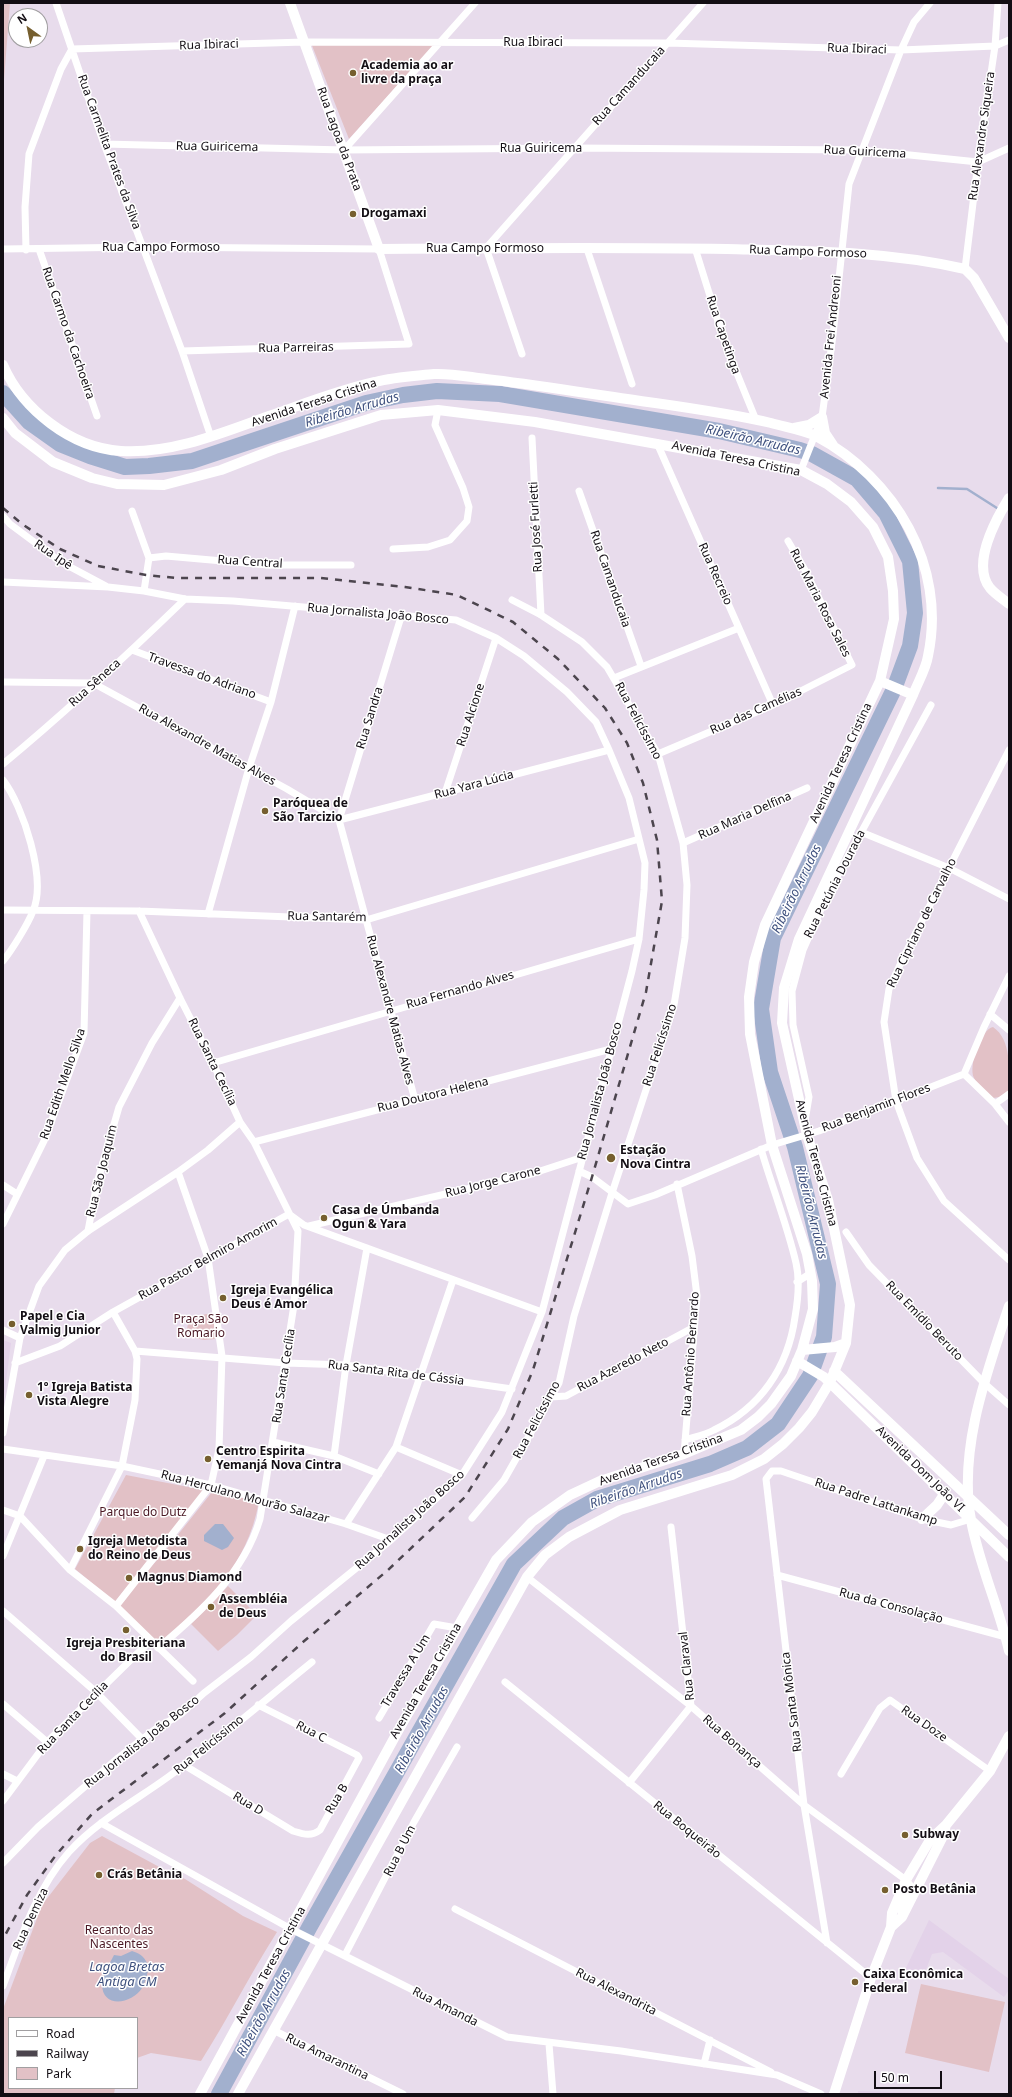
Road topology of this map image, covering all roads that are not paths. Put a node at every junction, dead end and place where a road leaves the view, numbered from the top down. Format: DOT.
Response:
graph roads {
  1 [pos="56,3"];
  2 [pos="290,3"];
  3 [pos="475,3"];
  4 [pos="703,3"];
  5 [pos="930,3"];
  6 [pos="998,3"];
  7 [pos="1009,40"];
  8 [pos="304,42"];
  9 [pos="441,42"];
  10 [pos="668,43"];
  11 [pos="995,46"];
  12 [pos="72,49"];
  13 [pos="901,50"];
  14 [pos="104,144"];
  15 [pos="573,148"];
  16 [pos="1009,148"];
  17 [pos="344,150"];
  18 [pos="861,150"];
  19 [pos="978,162"];
  20 [pos="143,247"];
  21 [pos="486,248"];
  22 [pos="695,248"];
  23 [pos="3,249"];
  24 [pos="39,249"];
  25 [pos="379,249"];
  26 [pos="587,249"];
  27 [pos="26,250"];
  28 [pos="841,252"];
  29 [pos="965,269"];
  30 [pos="1009,338"];
  31 [pos="409,344"];
  32 [pos="182,351"];
  33 [pos="522,354"];
  34 [pos="3,365"];
  35 [pos="632,384"];
  36 [pos="438,410"];
  37 [pos="97,416"];
  38 [pos="822,417"];
  39 [pos="3,418"];
  40 [pos="756,420"];
  41 [pos="792,429"];
  42 [pos="211,437"];
  43 [pos="532,438"];
  44 [pos="813,440"];
  45 [pos="656,443"];
  46 [pos="836,449"];
  47 [pos="802,466"];
  48 [pos="579,491"];
  49 [pos="1008,500"];
  50 [pos="132,511"];
  51 [pos="3,516"];
  52 [pos="788,541"];
  53 [pos="393,550"];
  54 [pos="149,558"];
  55 [pos="351,565"];
  56 [pos="3,582"];
  57 [pos="108,587"];
  58 [pos="144,591"];
  59 [pos="185,599"];
  60 [pos="512,600"];
  61 [pos="1009,604"];
  62 [pos="295,606"];
  63 [pos="541,615"];
  64 [pos="401,617"];
  65 [pos="739,628"];
  66 [pos="496,638"];
  67 [pos="132,650"];
  68 [pos="852,665"];
  69 [pos="641,666"];
  70 [pos="614,678"];
  71 [pos="881,681"];
  72 [pos="3,682"];
  73 [pos="93,684"];
  74 [pos="912,694"];
  75 [pos="271,702"];
  76 [pos="773,705"];
  77 [pos="931,705"];
  78 [pos="610,750"];
  79 [pos="1009,750"];
  80 [pos="658,754"];
  81 [pos="3,764"];
  82 [pos="249,768"];
  83 [pos="3,780"];
  84 [pos="807,788"];
  85 [pos="445,793"];
  86 [pos="339,820"];
  87 [pos="861,832"];
  88 [pos="640,840"];
  89 [pos="683,843"];
  90 [pos="949,868"];
  91 [pos="1009,899"];
  92 [pos="3,910"];
  93 [pos="34,910"];
  94 [pos="139,911"];
  95 [pos="87,912"];
  96 [pos="208,914"];
  97 [pos="366,920"];
  98 [pos="639,939"];
  99 [pos="3,961"];
  100 [pos="1009,976"];
  101 [pos="180,998"];
  102 [pos="389,1010"];
  103 [pos="990,1014"];
  104 [pos="1009,1030"];
  105 [pos="611,1049"];
  106 [pos="213,1063"];
  107 [pos="964,1074"];
  108 [pos="1009,1094"];
  109 [pos="415,1100"];
  110 [pos="896,1101"];
  111 [pos="995,1104"];
  112 [pos="240,1122"];
  113 [pos="1009,1122"];
  114 [pos="804,1132"];
  115 [pos="254,1142"];
  116 [pos="775,1144"];
  117 [pos="761,1149"];
  118 [pos="582,1157"];
  119 [pos="579,1171"];
  120 [pos="178,1172"];
  121 [pos="781,1175"];
  122 [pos="771,1182"];
  123 [pos="677,1184"];
  124 [pos="3,1185"];
  125 [pos="612,1193"];
  126 [pos="17,1194"];
  127 [pos="793,1211"];
  128 [pos="289,1214"];
  129 [pos="782,1217"];
  130 [pos="797,1222"];
  131 [pos="3,1224"];
  132 [pos="784,1225"];
  133 [pos="309,1226"];
  134 [pos="88,1231"];
  135 [pos="846,1232"];
  136 [pos="367,1248"];
  137 [pos="208,1258"];
  138 [pos="1009,1260"];
  139 [pos="811,1274"];
  140 [pos="453,1280"];
  141 [pos="797,1282"];
  142 [pos="1009,1306"];
  143 [pos="114,1312"];
  144 [pos="542,1312"];
  145 [pos="694,1327"];
  146 [pos="3,1330"];
  147 [pos="20,1338"];
  148 [pos="846,1343"];
  149 [pos="805,1350"];
  150 [pos="135,1351"];
  151 [pos="222,1356"];
  152 [pos="15,1363"];
  153 [pos="286,1363"];
  154 [pos="800,1363"];
  155 [pos="346,1365"];
  156 [pos="834,1371"];
  157 [pos="421,1375"];
  158 [pos="827,1380"];
  159 [pos="983,1382"];
  160 [pos="512,1389"];
  161 [pos="551,1397"];
  162 [pos="1009,1405"];
  163 [pos="3,1433"];
  164 [pos="685,1440"];
  165 [pos="274,1442"];
  166 [pos="396,1447"];
  167 [pos="3,1449"];
  168 [pos="684,1454"];
  169 [pos="44,1456"];
  170 [pos="334,1456"];
  171 [pos="122,1466"];
  172 [pos="781,1471"];
  173 [pos="379,1474"];
  174 [pos="462,1475"];
  175 [pos="211,1485"];
  176 [pos="945,1493"];
  177 [pos="968,1496"];
  178 [pos="262,1500"];
  179 [pos="3,1510"];
  180 [pos="20,1516"];
  181 [pos="472,1518"];
  182 [pos="922,1519"];
  183 [pos="971,1519"];
  184 [pos="346,1524"];
  185 [pos="672,1527"];
  186 [pos="1009,1535"];
  187 [pos="391,1540"];
  188 [pos="3,1556"];
  189 [pos="1009,1557"];
  190 [pos="70,1570"];
  191 [pos="777,1575"];
  192 [pos="527,1577"];
  193 [pos="116,1606"];
  194 [pos="3,1611"];
  195 [pos="457,1628"];
  196 [pos="1006,1637"];
  197 [pos="150,1641"];
  198 [pos="158,1648"];
  199 [pos="1009,1651"];
  200 [pos="312,1662"];
  201 [pos="192,1681"];
  202 [pos="505,1682"];
  203 [pos="96,1692"];
  204 [pos="3,1704"];
  205 [pos="258,1705"];
  206 [pos="691,1706"];
  207 [pos="379,1718"];
  208 [pos="1009,1737"];
  209 [pos="142,1739"];
  210 [pos="47,1742"];
  211 [pos="457,1747"];
  212 [pos="359,1762"];
  213 [pos="184,1765"];
  214 [pos="990,1771"];
  215 [pos="3,1774"];
  216 [pos="841,1774"];
  217 [pos="17,1781"];
  218 [pos="629,1783"];
  219 [pos="3,1801"];
  220 [pos="804,1805"];
  221 [pos="102,1823"];
  222 [pos="946,1825"];
  223 [pos="314,1834"];
  224 [pos="3,1863"];
  225 [pos="906,1880"];
  226 [pos="455,1909"];
  227 [pos="902,1917"];
  228 [pos="891,1927"];
  229 [pos="295,1931"];
  230 [pos="318,1943"];
  231 [pos="827,1943"];
  232 [pos="345,1955"];
  233 [pos="871,1978"];
  234 [pos="3,1986"];
  235 [pos="273,2030"];
  236 [pos="710,2040"];
  237 [pos="549,2044"];
  238 [pos="704,2064"];
  239 [pos="777,2075"];
  240 [pos="200,2094"];
  241 [pos="238,2094"];
  242 [pos="402,2094"];
  243 [pos="553,2094"];
  244 [pos="821,2094"];
  245 [pos="834,2094"];
  1 -- 12 [label="street, Rua Carmelita Prates da Silva"];
  2 -- 8 [label="main road, Rua Lagoa da Prata"];
  3 -- 9 [label="street"];
  4 -- 10 [label="street, Rua Camanducaia"];
  5 -- 13 [label="street, Avenida Frei Andreoni"];
  6 -- 11 [label="street, Rua Alexandre Siqueira"];
  7 -- 11 [label="street"];
  8 -- 9 [label="street, Rua Ibiraci"];
  8 -- 12 [label="street, Rua Ibiraci"];
  8 -- 17 [label="main road, Rua Lagoa da Prata"];
  9 -- 10 [label="street, Rua Ibiraci"];
  9 -- 17 [label="street"];
  10 -- 13 [label="street, Rua Ibiraci"];
  10 -- 15 [label="street, Rua Camanducaia"];
  11 -- 13 [label="street, Rua Ibiraci"];
  11 -- 19 [label="street, Rua Alexandre Siqueira"];
  12 -- 14 [label="street, Rua Carmelita Prates da Silva"];
  12 -- 27 [label="street"];
  13 -- 18 [label="street, Avenida Frei Andreoni"];
  14 -- 17 [label="street, Rua Guiricema"];
  14 -- 20 [label="street, Rua Carmelita Prates da Silva"];
  15 -- 17 [label="street, Rua Guiricema"];
  15 -- 18 [label="street, Rua Guiricema"];
  15 -- 21 [label="street, Rua Camanducaia"];
  16 -- 19 [label="street"];
  17 -- 25 [label="main road, Rua Lagoa da Prata"];
  18 -- 19 [label="street, Rua Guiricema"];
  18 -- 28 [label="street, Avenida Frei Andreoni"];
  19 -- 29 [label="street, Rua Alexandre Siqueira"];
  20 -- 24 [label="street, Rua Campo Formoso"];
  20 -- 25 [label="street, Rua Campo Formoso"];
  20 -- 32 [label="street, Rua Carmelita Prates da Silva"];
  21 -- 25 [label="main road, Rua Campo Formoso"];
  21 -- 26 [label="main road, Rua Campo Formoso"];
  21 -- 33 [label="street"];
  22 -- 26 [label="main road, Rua Campo Formoso"];
  22 -- 28 [label="main road, Rua Campo Formoso"];
  22 -- 40 [label="street, Rua Capetinga"];
  23 -- 27 [label="street, Rua Campo Formoso"];
  24 -- 27 [label="street, Rua Campo Formoso"];
  24 -- 37 [label="street, Rua Carmo da Cachoeira"];
  25 -- 31 [label="street, Rua Lagoa da Prata"];
  26 -- 35 [label="street"];
  28 -- 29 [label="main road, Rua Campo Formoso"];
  28 -- 38 [label="street, Avenida Frei Andreoni"];
  29 -- 30 [label="main road"];
  31 -- 32 [label="street, Rua Parreiras"];
  32 -- 42 [label="street, Rua Carmelita Prates da Silva"];
  34 -- 42 [label="main road, Avenida Teresa Cristina"];
  36 -- 39 [label="main road, Avenida Teresa Cristina"];
  36 -- 45 [label="main road, Avenida Teresa Cristina"];
  36 -- 53 [label="street"];
  38 -- 41 [label="main road"];
  38 -- 44 [label="street, Avenida Frei Andreoni"];
  38 -- 46 [label="main road"];
  40 -- 41 [label="main road, Avenida Teresa Cristina"];
  40 -- 42 [label="main road, Avenida Teresa Cristina"];
  41 -- 44 [label="main road, Avenida Teresa Cristina"];
  43 -- 63 [label="street, Rua José Furletti"];
  44 -- 46 [label="main road, Avenida Teresa Cristina"];
  44 -- 47 [label="street, Avenida Frei Andreoni"];
  45 -- 47 [label="main road, Avenida Teresa Cristina"];
  45 -- 65 [label="street, Rua Recreio"];
  46 -- 74 [label="main road, Avenida Teresa Cristina"];
  47 -- 71 [label="main road, Avenida Teresa Cristina"];
  48 -- 69 [label="street, Rua Camanducaia"];
  49 -- 61 [label="main road"];
  50 -- 54 [label="street"];
  51 -- 57 [label="street, Rua Ipê"];
  52 -- 68 [label="street, Rua Maria Rosa Sales"];
  54 -- 55 [label="street, Rua Central"];
  54 -- 58 [label="street"];
  56 -- 57 [label="street, Rua Jornalista João Bosco"];
  57 -- 58 [label="street, Rua Jornalista João Bosco"];
  58 -- 59 [label="street, Rua Jornalista João Bosco"];
  59 -- 62 [label="street, Rua Jornalista João Bosco"];
  59 -- 67 [label="street, Rua Sêneca"];
  60 -- 63 [label="street, Rua Felicíssimo"];
  62 -- 64 [label="street, Rua Jornalista João Bosco"];
  62 -- 75 [label="street"];
  63 -- 70 [label="street, Rua Felicíssimo"];
  64 -- 66 [label="street, Rua Jornalista João Bosco"];
  64 -- 86 [label="street, Rua Sandra"];
  65 -- 69 [label="street"];
  65 -- 76 [label="street, Rua Recreio"];
  66 -- 78 [label="street, Rua Jornalista João Bosco"];
  66 -- 85 [label="street, Rua Alcione"];
  67 -- 73 [label="street, Rua Sêneca"];
  67 -- 75 [label="street, Travessa do Adriano"];
  68 -- 76 [label="street, Rua das Camélias"];
  69 -- 70 [label="street"];
  70 -- 80 [label="street, Rua Felicíssimo"];
  71 -- 74 [label="main road"];
  71 -- 116 [label="main road, Avenida Teresa Cristina"];
  72 -- 73 [label="street"];
  73 -- 81 [label="street, Rua Sêneca"];
  73 -- 82 [label="street, Rua Alexandre Matias Alves"];
  74 -- 114 [label="main road, Avenida Teresa Cristina"];
  75 -- 82 [label="street"];
  76 -- 80 [label="street, Rua das Camélias"];
  77 -- 87 [label="street, Rua Petúnia Dourada"];
  78 -- 85 [label="street, Rua Yara Lúcia"];
  78 -- 88 [label="street, Rua Jornalista João Bosco"];
  79 -- 90 [label="street, Rua Cipriano de Carvalho"];
  80 -- 89 [label="street, Rua Felicíssimo"];
  82 -- 86 [label="street, Rua Alexandre Matias Alves"];
  82 -- 96 [label="street"];
  83 -- 93 [label="street"];
  84 -- 89 [label="street, Rua Maria Delfina"];
  85 -- 86 [label="street, Rua Yara Lúcia"];
  86 -- 97 [label="street, Rua Alexandre Matias Alves"];
  87 -- 90 [label="street"];
  87 -- 114 [label="street, Rua Petúnia Dourada"];
  88 -- 97 [label="street, Rua Santarém"];
  88 -- 98 [label="street, Rua Jornalista João Bosco"];
  89 -- 125 [label="street, Rua Felicíssimo"];
  90 -- 91 [label="street"];
  90 -- 110 [label="street, Rua Cipriano de Carvalho"];
  92 -- 93 [label="street, Rua Santarém"];
  93 -- 95 [label="street, Rua Santarém"];
  93 -- 99 [label="street"];
  94 -- 95 [label="street, Rua Santarém"];
  94 -- 96 [label="street, Rua Santarém"];
  94 -- 101 [label="street, Rua Santa Cecília"];
  95 -- 126 [label="street, Rua Edith Mello Silva"];
  96 -- 97 [label="street, Rua Santarém"];
  97 -- 102 [label="street, Rua Alexandre Matias Alves"];
  98 -- 102 [label="street, Rua Fernando Alves"];
  98 -- 105 [label="street, Rua Jornalista João Bosco"];
  100 -- 103 [label="street"];
  101 -- 106 [label="street, Rua Santa Cecília"];
  101 -- 134 [label="street, Rua São Joaquim"];
  102 -- 106 [label="street, Rua Fernando Alves"];
  102 -- 109 [label="street, Rua Alexandre Matias Alves"];
  103 -- 104 [label="street"];
  103 -- 107 [label="street"];
  105 -- 109 [label="street, Rua Doutora Helena"];
  105 -- 118 [label="street, Rua Jornalista João Bosco"];
  106 -- 112 [label="street, Rua Santa Cecília"];
  107 -- 110 [label="street, Rua Benjamin Flores"];
  107 -- 111 [label="street"];
  108 -- 111 [label="street"];
  109 -- 115 [label="street, Rua Doutora Helena"];
  110 -- 114 [label="street, Rua Benjamin Flores"];
  110 -- 138 [label="street, Rua Cipriano de Carvalho"];
  111 -- 113 [label="street"];
  112 -- 115 [label="street, Rua Santa Cecília"];
  112 -- 120 [label="street"];
  114 -- 116 [label="street, Rua Benjamin Flores"];
  114 -- 148 [label="main road, Avenida Teresa Cristina"];
  115 -- 128 [label="street, Rua Santa Cecília"];
  116 -- 117 [label="street, Rua Benjamin Flores"];
  116 -- 121 [label="main road, Avenida Teresa Cristina"];
  117 -- 122 [label="street, Avenida Teresa Cristina"];
  117 -- 123 [label="street, Rua Benjamin Flores"];
  118 -- 119 [label="street, Rua Jornalista João Bosco"];
  118 -- 133 [label="street, Rua Jorge Carone"];
  119 -- 125 [label="street"];
  119 -- 144 [label="street, Rua Jornalista João Bosco"];
  120 -- 134 [label="street"];
  120 -- 137 [label="street"];
  121 -- 122 [label="street"];
  121 -- 127 [label="main road, Avenida Teresa Cristina"];
  122 -- 129 [label="street, Avenida Teresa Cristina"];
  123 -- 125 [label="street, Rua Benjamin Flores"];
  123 -- 145 [label="street, Rua Antônio Bernardo"];
  124 -- 126 [label="street"];
  125 -- 161 [label="street, Rua Felicíssimo"];
  126 -- 131 [label="street, Rua Edith Mello Silva"];
  127 -- 129 [label="street"];
  127 -- 130 [label="main road, Avenida Teresa Cristina"];
  128 -- 133 [label="street, Rua Pastor Belmiro Amorim"];
  128 -- 137 [label="street, Rua Pastor Belmiro Amorim"];
  128 -- 153 [label="street, Rua Santa Cecília"];
  129 -- 132 [label="street, Avenida Teresa Cristina"];
  130 -- 132 [label="street"];
  130 -- 139 [label="main road, Avenida Teresa Cristina"];
  132 -- 141 [label="street, Avenida Teresa Cristina"];
  133 -- 136 [label="street, Rua Pastor Belmiro Amorim"];
  134 -- 147 [label="street, Rua São Joaquim"];
  135 -- 159 [label="street, Rua Emídio Beruto"];
  136 -- 140 [label="street, Rua Pastor Belmiro Amorim"];
  136 -- 155 [label="street"];
  137 -- 143 [label="street, Rua Pastor Belmiro Amorim"];
  137 -- 151 [label="street"];
  139 -- 141 [label="street"];
  139 -- 149 [label="main road, Avenida Teresa Cristina"];
  140 -- 144 [label="street, Rua Pastor Belmiro Amorim"];
  140 -- 157 [label="street"];
  141 -- 164 [label="street, Avenida Teresa Cristina"];
  142 -- 159 [label="main road"];
  143 -- 150 [label="street"];
  143 -- 152 [label="street, Rua Pastor Belmiro Amorim"];
  144 -- 160 [label="street, Rua Jornalista João Bosco"];
  145 -- 161 [label="street, Rua Azeredo Neto"];
  145 -- 164 [label="street, Rua Antônio Bernardo"];
  146 -- 147 [label="street"];
  147 -- 152 [label="street, Rua São Joaquim"];
  148 -- 149 [label="main road"];
  148 -- 156 [label="main road, Avenida Teresa Cristina"];
  149 -- 154 [label="main road, Avenida Teresa Cristina"];
  150 -- 151 [label="street, Rua Santa Rita de Cássia"];
  150 -- 171 [label="street"];
  151 -- 153 [label="street, Rua Santa Rita de Cássia"];
  151 -- 175 [label="street"];
  152 -- 163 [label="street, Rua São Joaquim"];
  153 -- 155 [label="street, Rua Santa Rita de Cássia"];
  153 -- 165 [label="street, Rua Santa Cecília"];
  154 -- 158 [label="main road, Avenida Dom João VI"];
  154 -- 168 [label="main road, Avenida Teresa Cristina"];
  155 -- 157 [label="street, Rua Santa Rita de Cássia"];
  155 -- 170 [label="street"];
  156 -- 158 [label="main road, Avenida Teresa Cristina"];
  156 -- 177 [label="main road, Avenida Dom João VI"];
  157 -- 160 [label="street, Rua Santa Rita de Cássia"];
  157 -- 166 [label="street"];
  158 -- 176 [label="main road, Avenida Dom João VI"];
  158 -- 192 [label="main road, Avenida Teresa Cristina"];
  159 -- 162 [label="street, Rua Emídio Beruto"];
  159 -- 177 [label="main road"];
  160 -- 174 [label="street, Rua Jornalista João Bosco"];
  161 -- 181 [label="street, Rua Felicíssimo"];
  164 -- 168 [label="street, Rua Antônio Bernardo"];
  165 -- 170 [label="street"];
  165 -- 178 [label="street, Rua Santa Cecília"];
  166 -- 173 [label="street"];
  166 -- 174 [label="street"];
  167 -- 169 [label="street, Rua Herculano Mourão Salazar"];
  168 -- 195 [label="main road, Avenida Teresa Cristina"];
  169 -- 171 [label="street, Rua Herculano Mourão Salazar"];
  169 -- 180 [label="street"];
  170 -- 173 [label="street"];
  171 -- 175 [label="street, Rua Herculano Mourão Salazar"];
  171 -- 190 [label="street"];
  172 -- 182 [label="street, Rua Padre Lattankamp"];
  172 -- 191 [label="street, Rua Santa Mônica"];
  173 -- 184 [label="street"];
  174 -- 187 [label="street, Rua Jornalista João Bosco"];
  175 -- 178 [label="street, Rua Herculano Mourão Salazar"];
  175 -- 193 [label="street"];
  176 -- 182 [label="main road"];
  176 -- 183 [label="main road, Avenida Dom João VI"];
  177 -- 183 [label="main road"];
  177 -- 186 [label="main road, Avenida Dom João VI"];
  178 -- 184 [label="street, Rua Herculano Mourão Salazar"];
  178 -- 198 [label="street, Rua Santa Cecília"];
  179 -- 180 [label="street"];
  180 -- 188 [label="street"];
  180 -- 190 [label="street"];
  182 -- 183 [label="street, Rua Padre Lattankamp"];
  183 -- 189 [label="main road, Avenida Dom João VI"];
  183 -- 196 [label="main road"];
  184 -- 187 [label="street, Rua Herculano Mourão Salazar"];
  185 -- 206 [label="street, Rua Claraval"];
  187 -- 209 [label="street, Rua Jornalista João Bosco"];
  190 -- 193 [label="street"];
  191 -- 196 [label="street, Rua da Consolação"];
  191 -- 220 [label="street, Rua Santa Mônica"];
  192 -- 206 [label="street, Rua Bonança"];
  192 -- 230 [label="main road, Avenida Teresa Cristina"];
  193 -- 197 [label="street"];
  194 -- 203 [label="street"];
  195 -- 207 [label="street, Travessa A Um"];
  195 -- 229 [label="main road, Avenida Teresa Cristina"];
  196 -- 199 [label="main road"];
  197 -- 198 [label="street"];
  197 -- 203 [label="street, Rua Santa Cecília"];
  198 -- 201 [label="street"];
  200 -- 205 [label="street, Rua Felicíssimo"];
  202 -- 218 [label="street, Rua Boqueirão"];
  203 -- 209 [label="street"];
  203 -- 210 [label="street, Rua Santa Cecília"];
  204 -- 210 [label="street"];
  205 -- 212 [label="street, Rua C"];
  205 -- 213 [label="street, Rua Felicíssimo"];
  206 -- 218 [label="street, Rua Claraval"];
  206 -- 220 [label="street, Rua Bonança"];
  208 -- 214 [label="main road"];
  209 -- 224 [label="street, Rua Jornalista João Bosco"];
  210 -- 217 [label="street, Rua Santa Cecília"];
  211 -- 232 [label="street, Rua B Um"];
  212 -- 223 [label="street, Rua B"];
  213 -- 221 [label="street, Rua Felicíssimo"];
  213 -- 223 [label="street, Rua D"];
  214 -- 216 [label="street, Rua Doze"];
  214 -- 222 [label="main road"];
  215 -- 217 [label="street"];
  217 -- 219 [label="street, Rua Santa Cecília"];
  218 -- 231 [label="street, Rua Boqueirão"];
  220 -- 225 [label="street, Rua Bonança"];
  220 -- 231 [label="street, Rua Santa Mônica"];
  221 -- 229 [label="street, Rua Amanda"];
  221 -- 234 [label="street, Rua Demiza"];
  222 -- 225 [label="main road"];
  222 -- 227 [label="main road"];
  225 -- 227 [label="street"];
  225 -- 228 [label="main road"];
  226 -- 236 [label="street, Rua Alexandrita"];
  227 -- 228 [label="main road"];
  228 -- 233 [label="main road"];
  229 -- 230 [label="street, Rua Amanda"];
  229 -- 240 [label="main road, Avenida Teresa Cristina"];
  230 -- 232 [label="street, Rua Amanda"];
  230 -- 235 [label="main road, Avenida Teresa Cristina"];
  231 -- 233 [label="street, Rua Boqueirão"];
  232 -- 237 [label="street, Rua Amanda"];
  233 -- 245 [label="main road"];
  235 -- 241 [label="main road, Avenida Teresa Cristina"];
  235 -- 242 [label="street, Rua Amarantina"];
  236 -- 238 [label="street"];
  236 -- 239 [label="street, Rua Alexandrita"];
  237 -- 238 [label="street, Rua Amanda"];
  237 -- 243 [label="street"];
  238 -- 239 [label="street, Rua Amanda"];
  239 -- 244 [label="street, Rua Amanda"];
}
